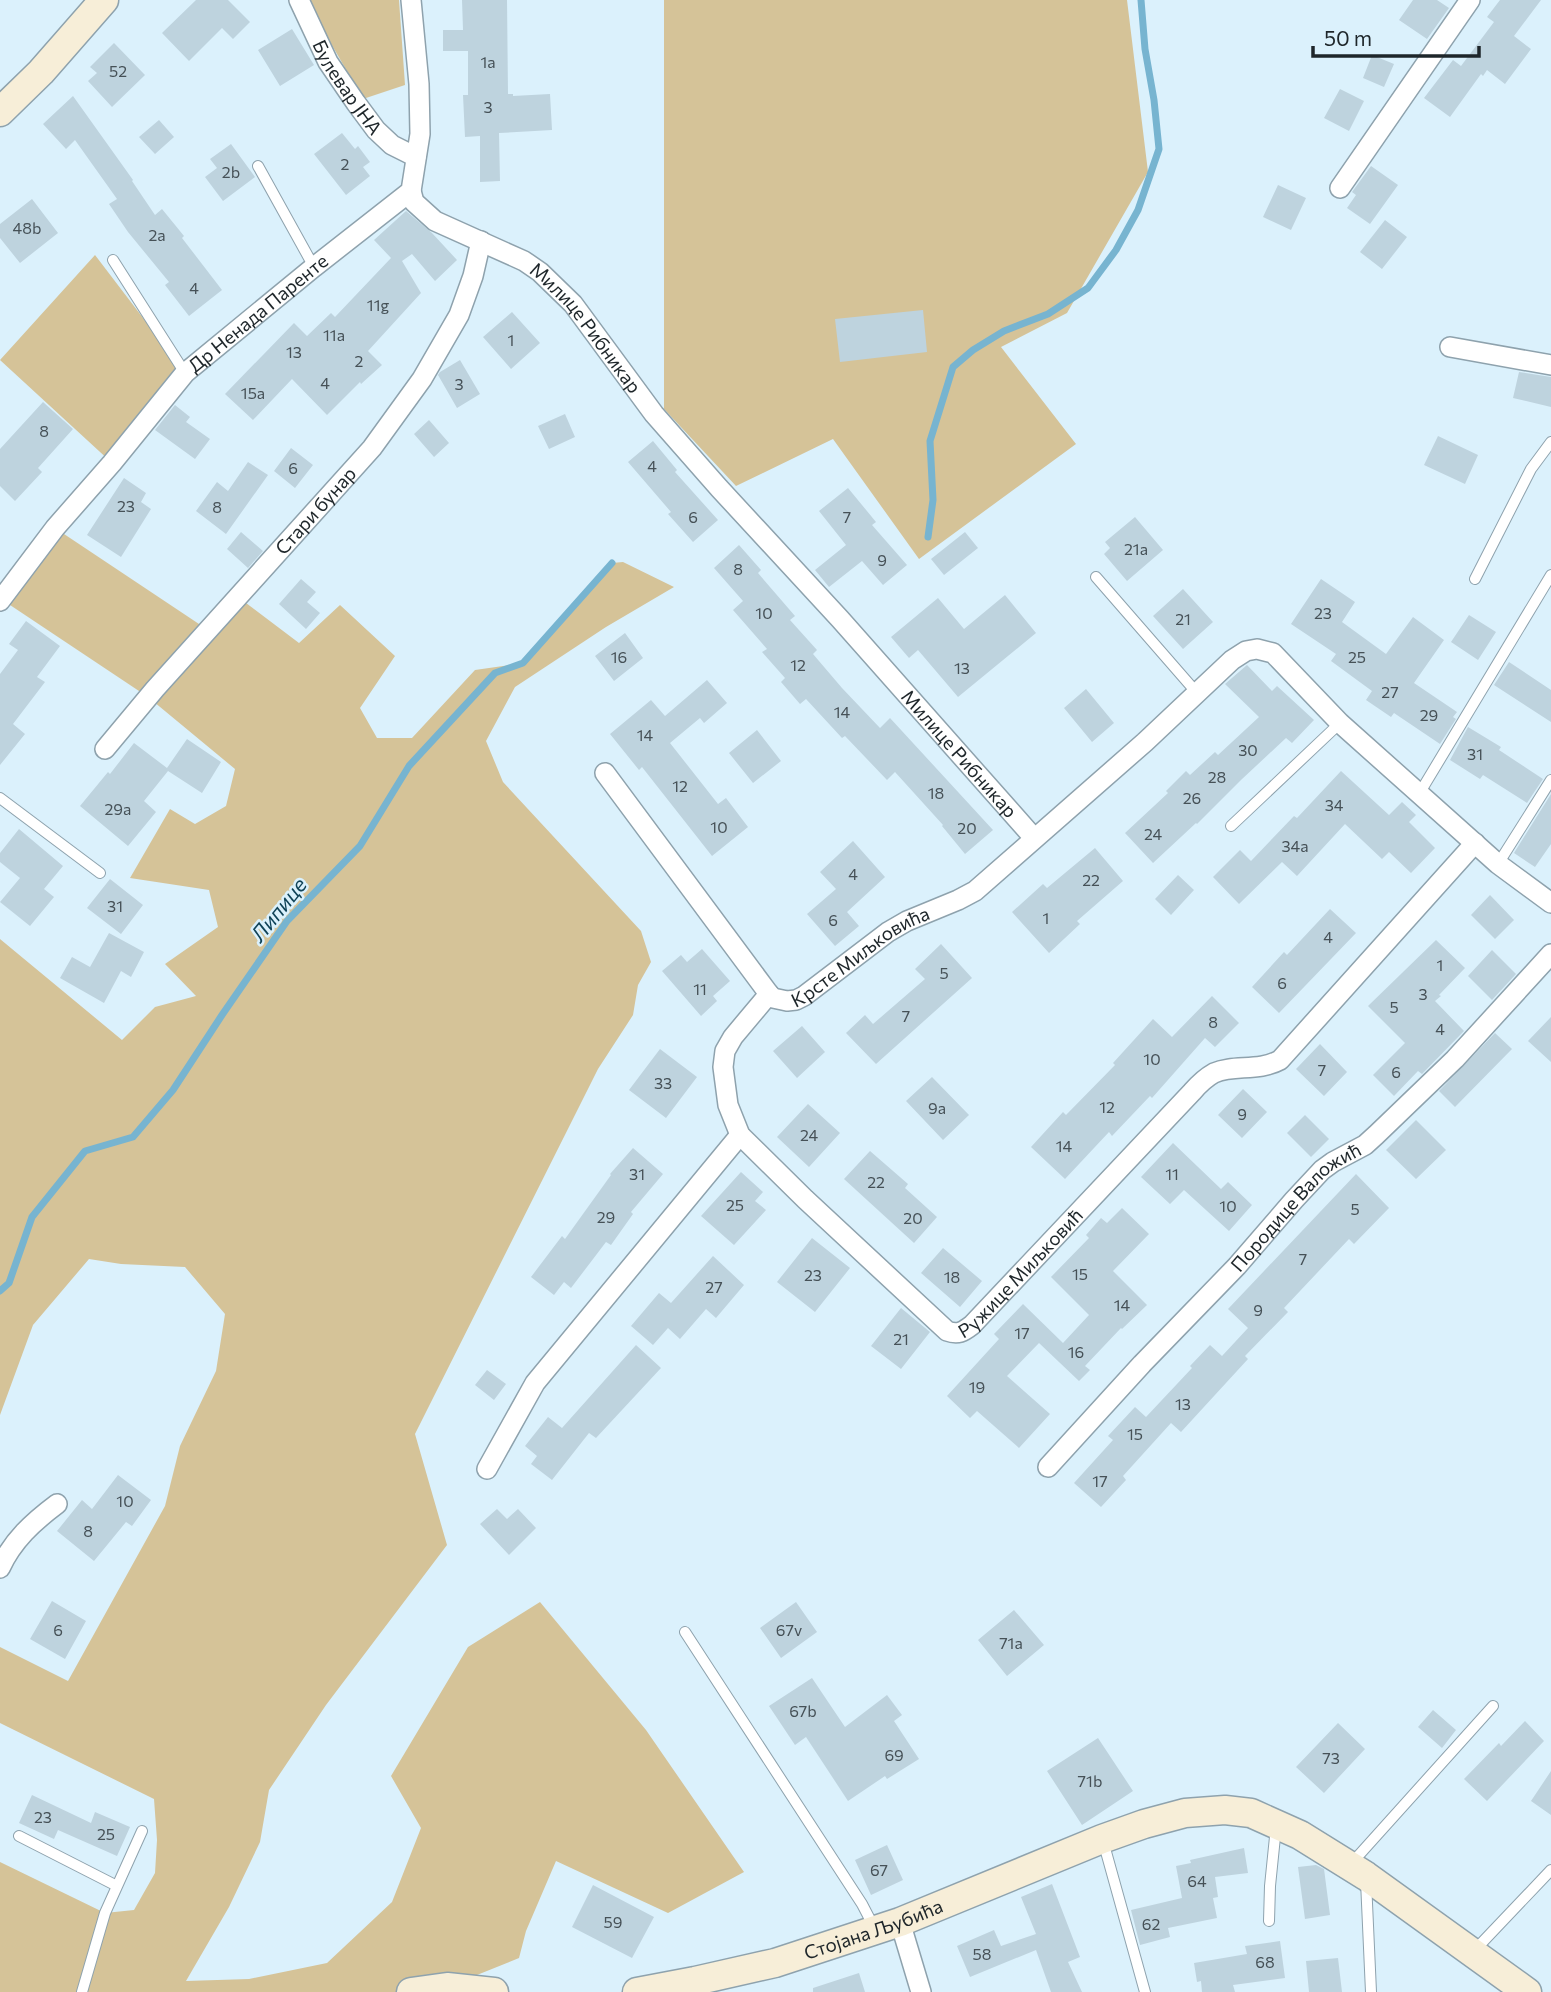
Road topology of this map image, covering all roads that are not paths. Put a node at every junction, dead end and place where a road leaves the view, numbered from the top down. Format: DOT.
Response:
graph roads {
  1 [pos="104,0"];
  2 [pos="299,0"];
  3 [pos="411,0"];
  4 [pos="1470,0"];
  5 [pos="3,101"];
  6 [pos="416,157"];
  7 [pos="258,166"];
  8 [pos="1340,188"];
  9 [pos="411,191"];
  10 [pos="481,241"];
  11 [pos="113,260"];
  12 [pos="314,267"];
  13 [pos="1450,348"];
  14 [pos="1551,365"];
  15 [pos="185,373"];
  16 [pos="1551,442"];
  17 [pos="1551,575"];
  18 [pos="1096,577"];
  19 [pos="1475,579"];
  20 [pos="0,600"];
  21 [pos="1197,693"];
  22 [pos="1339,723"];
  23 [pos="104,750"];
  24 [pos="605,772"];
  25 [pos="1551,780"];
  26 [pos="1419,793"];
  27 [pos="0,798"];
  28 [pos="1231,826"];
  29 [pos="1034,838"];
  30 [pos="1475,843"];
  31 [pos="1498,864"];
  32 [pos="100,873"];
  33 [pos="1551,903"];
  34 [pos="1551,954"];
  35 [pos="769,994"];
  36 [pos="740,1135"];
  37 [pos="1048,1467"];
  38 [pos="487,1469"];
  39 [pos="57,1504"];
  40 [pos="0,1568"];
  41 [pos="685,1632"];
  42 [pos="1493,1706"];
  43 [pos="1277,1824"];
  44 [pos="142,1831"];
  45 [pos="19,1836"];
  46 [pos="1102,1839"];
  47 [pos="1551,1870"];
  48 [pos="1358,1871"];
  49 [pos="117,1886"];
  50 [pos="1269,1921"];
  51 [pos="887,1926"];
  52 [pos="1473,1952"];
  53 [pos="82,1992"];
  54 [pos="411,1992"];
  55 [pos="494,1992"];
  56 [pos="637,1992"];
  57 [pos="921,1992"];
  58 [pos="1145,1992"];
  59 [pos="1371,1992"];
  60 [pos="1527,1992"];
  1 -- 5 [label="street"];
  2 -- 6 [label="street, Булевар ЈНА"];
  3 -- 6 [label="street"];
  4 -- 8 [label="street"];
  6 -- 9 [label="street"];
  7 -- 12 [label="lane"];
  9 -- 10 [label="street, Милице Рибникар"];
  9 -- 12 [label="street, Др Ненада Паренте"];
  10 -- 23 [label="street, Стари бунар"];
  10 -- 29 [label="street, Милице Рибникар"];
  11 -- 15 [label="lane"];
  12 -- 15 [label="street, Др Ненада Паренте"];
  13 -- 14 [label="street"];
  15 -- 20 [label="street, Др Ненада Паренте"];
  16 -- 19 [label="lane"];
  17 -- 26 [label="lane"];
  18 -- 21 [label="lane"];
  21 -- 22 [label="street"];
  21 -- 29 [label="street"];
  22 -- 26 [label="street"];
  22 -- 28 [label="lane"];
  24 -- 35 [label="street, Крсте Миљковића"];
  25 -- 31 [label="lane"];
  26 -- 30 [label="street"];
  27 -- 32 [label="lane"];
  29 -- 35 [label="street, Крсте Миљковића"];
  30 -- 31 [label="street"];
  30 -- 36 [label="street, Ружице Миљковић"];
  31 -- 33 [label="street"];
  34 -- 37 [label="street, Породице Валожић"];
  35 -- 36 [label="street"];
  36 -- 38 [label="street"];
  39 -- 40 [label="street"];
  41 -- 51 [label="lane"];
  42 -- 48 [label="lane"];
  43 -- 46 [label="street, Стојана Љубића"];
  43 -- 48 [label="street, Стојана Љубића"];
  43 -- 50 [label="lane"];
  44 -- 49 [label="lane"];
  45 -- 49 [label="lane"];
  46 -- 51 [label="street, Стојана Љубића"];
  46 -- 58 [label="lane"];
  47 -- 52 [label="lane"];
  48 -- 52 [label="street, Стојана Љубића"];
  48 -- 59 [label="lane"];
  49 -- 53 [label="lane"];
  51 -- 56 [label="street, Стојана Љубића"];
  51 -- 57 [label="street"];
  52 -- 60 [label="street, Стојана Љубића"];
  54 -- 55 [label="street"];
}
